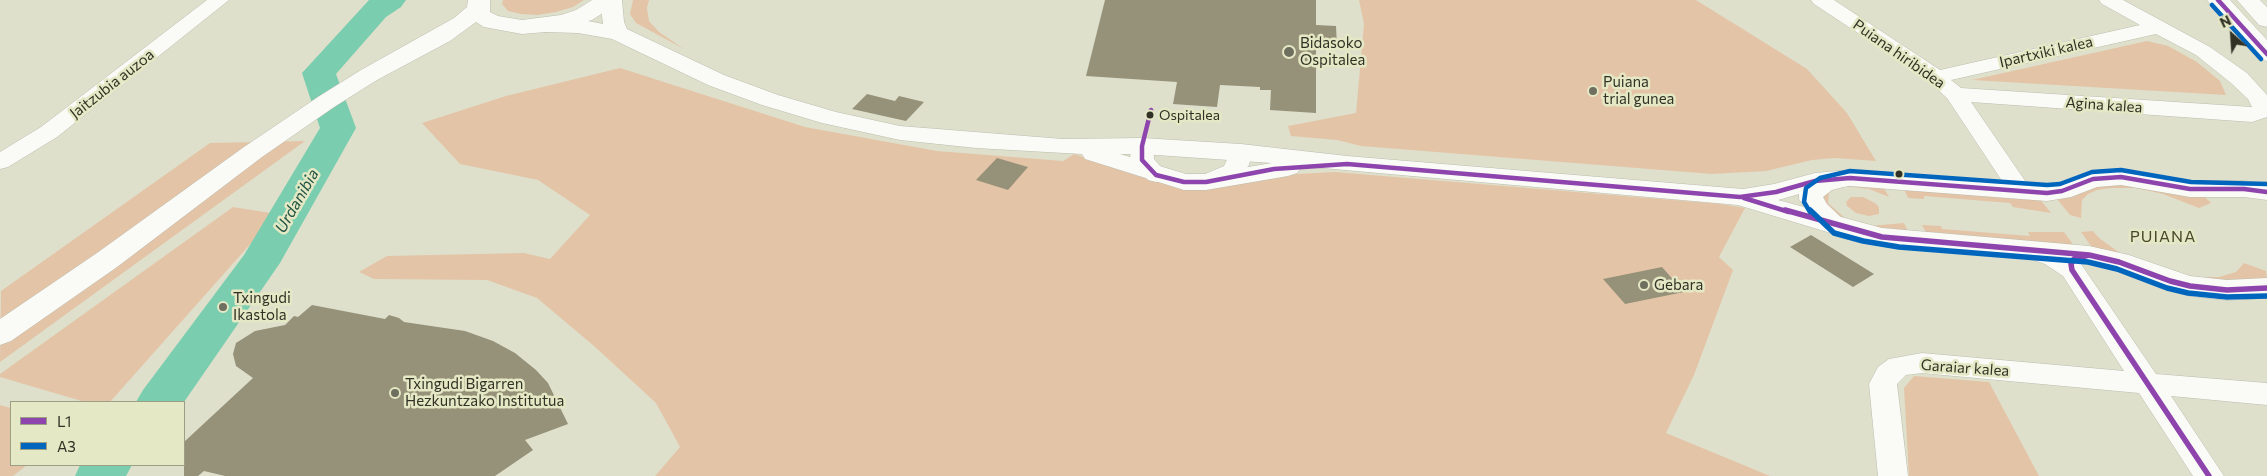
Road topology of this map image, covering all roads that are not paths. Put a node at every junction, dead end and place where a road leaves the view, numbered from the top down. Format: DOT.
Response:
graph roads {
  1 [pos="219,0"];
  2 [pos="609,0"];
  3 [pos="1821,0"];
  4 [pos="2108,0"];
  5 [pos="2218,0"];
  6 [pos="2248,0"];
  7 [pos="477,3"];
  8 [pos="2267,20"];
  9 [pos="546,26"];
  10 [pos="522,27"];
  11 [pos="2158,27"];
  12 [pos="618,33"];
  13 [pos="2267,54"];
  14 [pos="400,59"];
  15 [pos="1935,77"];
  16 [pos="1955,94"];
  17 [pos="1142,146"];
  18 [pos="1063,147"];
  19 [pos="1240,152"];
  20 [pos="0,162"];
  21 [pos="1346,164"];
  22 [pos="1156,175"];
  23 [pos="1850,178"];
  24 [pos="1206,182"];
  25 [pos="2020,191"];
  26 [pos="2267,192"];
  27 [pos="1740,197"];
  28 [pos="1839,227"];
  29 [pos="2081,263"];
  30 [pos="2267,288"];
  31 [pos="0,334"];
  32 [pos="2148,384"];
  33 [pos="2267,394"];
  34 [pos="1893,476"];
  35 [pos="2209,476"];
  1 -- 20 [label="street, Jaitzubia auzoa"];
  2 -- 9 [label="street"];
  2 -- 12 [label="street"];
  3 -- 15 [label="street, Puiana hiribidea"];
  4 -- 11 [label="street"];
  5 -- 13 [label="street"];
  6 -- 8 [label="street"];
  7 -- 10 [label="street"];
  7 -- 14 [label="street"];
  9 -- 10 [label="street"];
  9 -- 12 [label="street"];
  10 -- 14 [label="street"];
  11 -- 15 [label="street, Ipartxiki kalea"];
  11 -- 16 [label="street, Agina kalea"];
  12 -- 18 [label="street"];
  14 -- 31 [label="street"];
  15 -- 16 [label="street, Puiana hiribidea"];
  16 -- 25 [label="street, Puiana hiribidea"];
  17 -- 18 [label="street"];
  17 -- 19 [label="street"];
  17 -- 22 [label="street"];
  18 -- 22 [label="street"];
  19 -- 21 [label="street"];
  19 -- 24 [label="street"];
  21 -- 24 [label="street"];
  21 -- 27 [label="street"];
  22 -- 24 [label="street"];
  23 -- 25 [label="street"];
  23 -- 27 [label="street"];
  23 -- 28 [label="street"];
  25 -- 26 [label="street"];
  27 -- 28 [label="street"];
  28 -- 29 [label="street"];
  29 -- 30 [label="street"];
  29 -- 32 [label="street"];
  32 -- 33 [label="street, Garaiar kalea"];
  32 -- 34 [label="street, Garaiar kalea"];
  32 -- 35 [label="street"];
}
